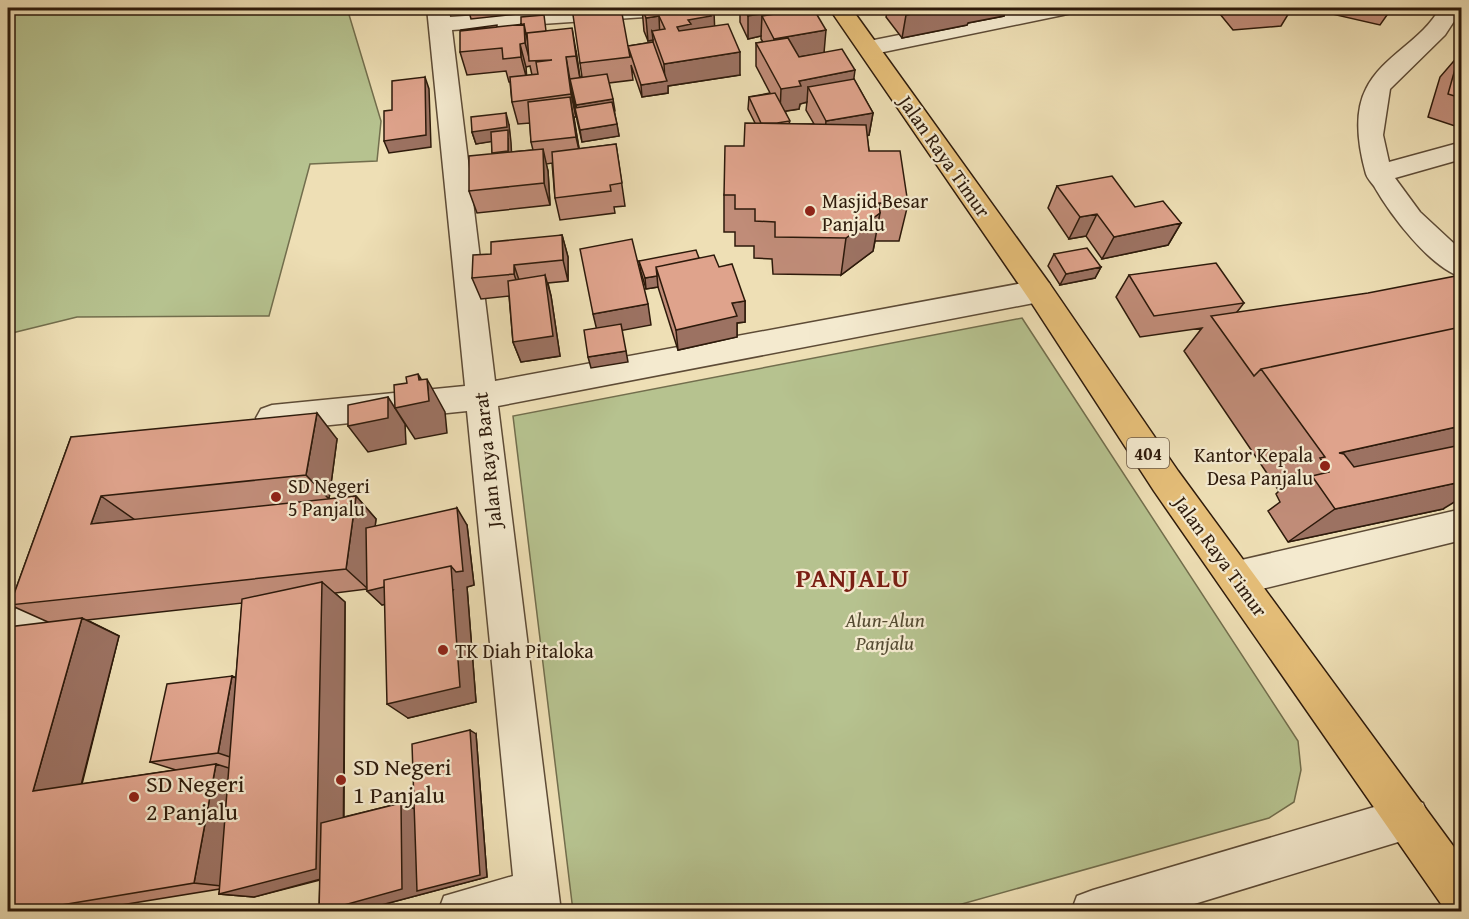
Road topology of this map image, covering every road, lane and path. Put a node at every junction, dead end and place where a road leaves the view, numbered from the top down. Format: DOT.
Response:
graph roads {
  1 [pos="675,8"];
  2 [pos="840,8"];
  3 [pos="1064,8"];
  4 [pos="1451,8"];
  5 [pos="439,16"];
  6 [pos="869,48"];
  7 [pos="1461,150"];
  8 [pos="1379,174"];
  9 [pos="1461,267"];
  10 [pos="1039,291"];
  11 [pos="480,398"];
  12 [pos="238,422"];
  13 [pos="1461,525"];
  14 [pos="53,543"];
  15 [pos="1237,578"];
  16 [pos="28,629"];
  17 [pos="1408,818"];
  18 [pos="1461,895"];
  19 [pos="537,902"];
  20 [pos="460,912"];
  21 [pos="1093,912"];
  1 -- 5 [label="street"];
  2 -- 6 [label="main road, Jalan Raya Timur / 404"];
  3 -- 6 [label="street"];
  4 -- 8 [label="street"];
  5 -- 11 [label="street, Jalan Raya Barat"];
  6 -- 10 [label="main road, Jalan Raya Timur / 404"];
  7 -- 8 [label="street"];
  8 -- 9 [label="street"];
  10 -- 11 [label="street"];
  10 -- 15 [label="main road, Jalan Raya Timur / 404"];
  11 -- 12 [label="street"];
  11 -- 19 [label="street, Jalan Raya Barat"];
  13 -- 15 [label="street"];
  14 -- 16 [label="street"];
  15 -- 17 [label="main road, Jalan Raya Timur / 404"];
  17 -- 18 [label="main road, Jalan Raya Timur / 404"];
  17 -- 21 [label="street"];
  19 -- 20 [label="street"];
}
